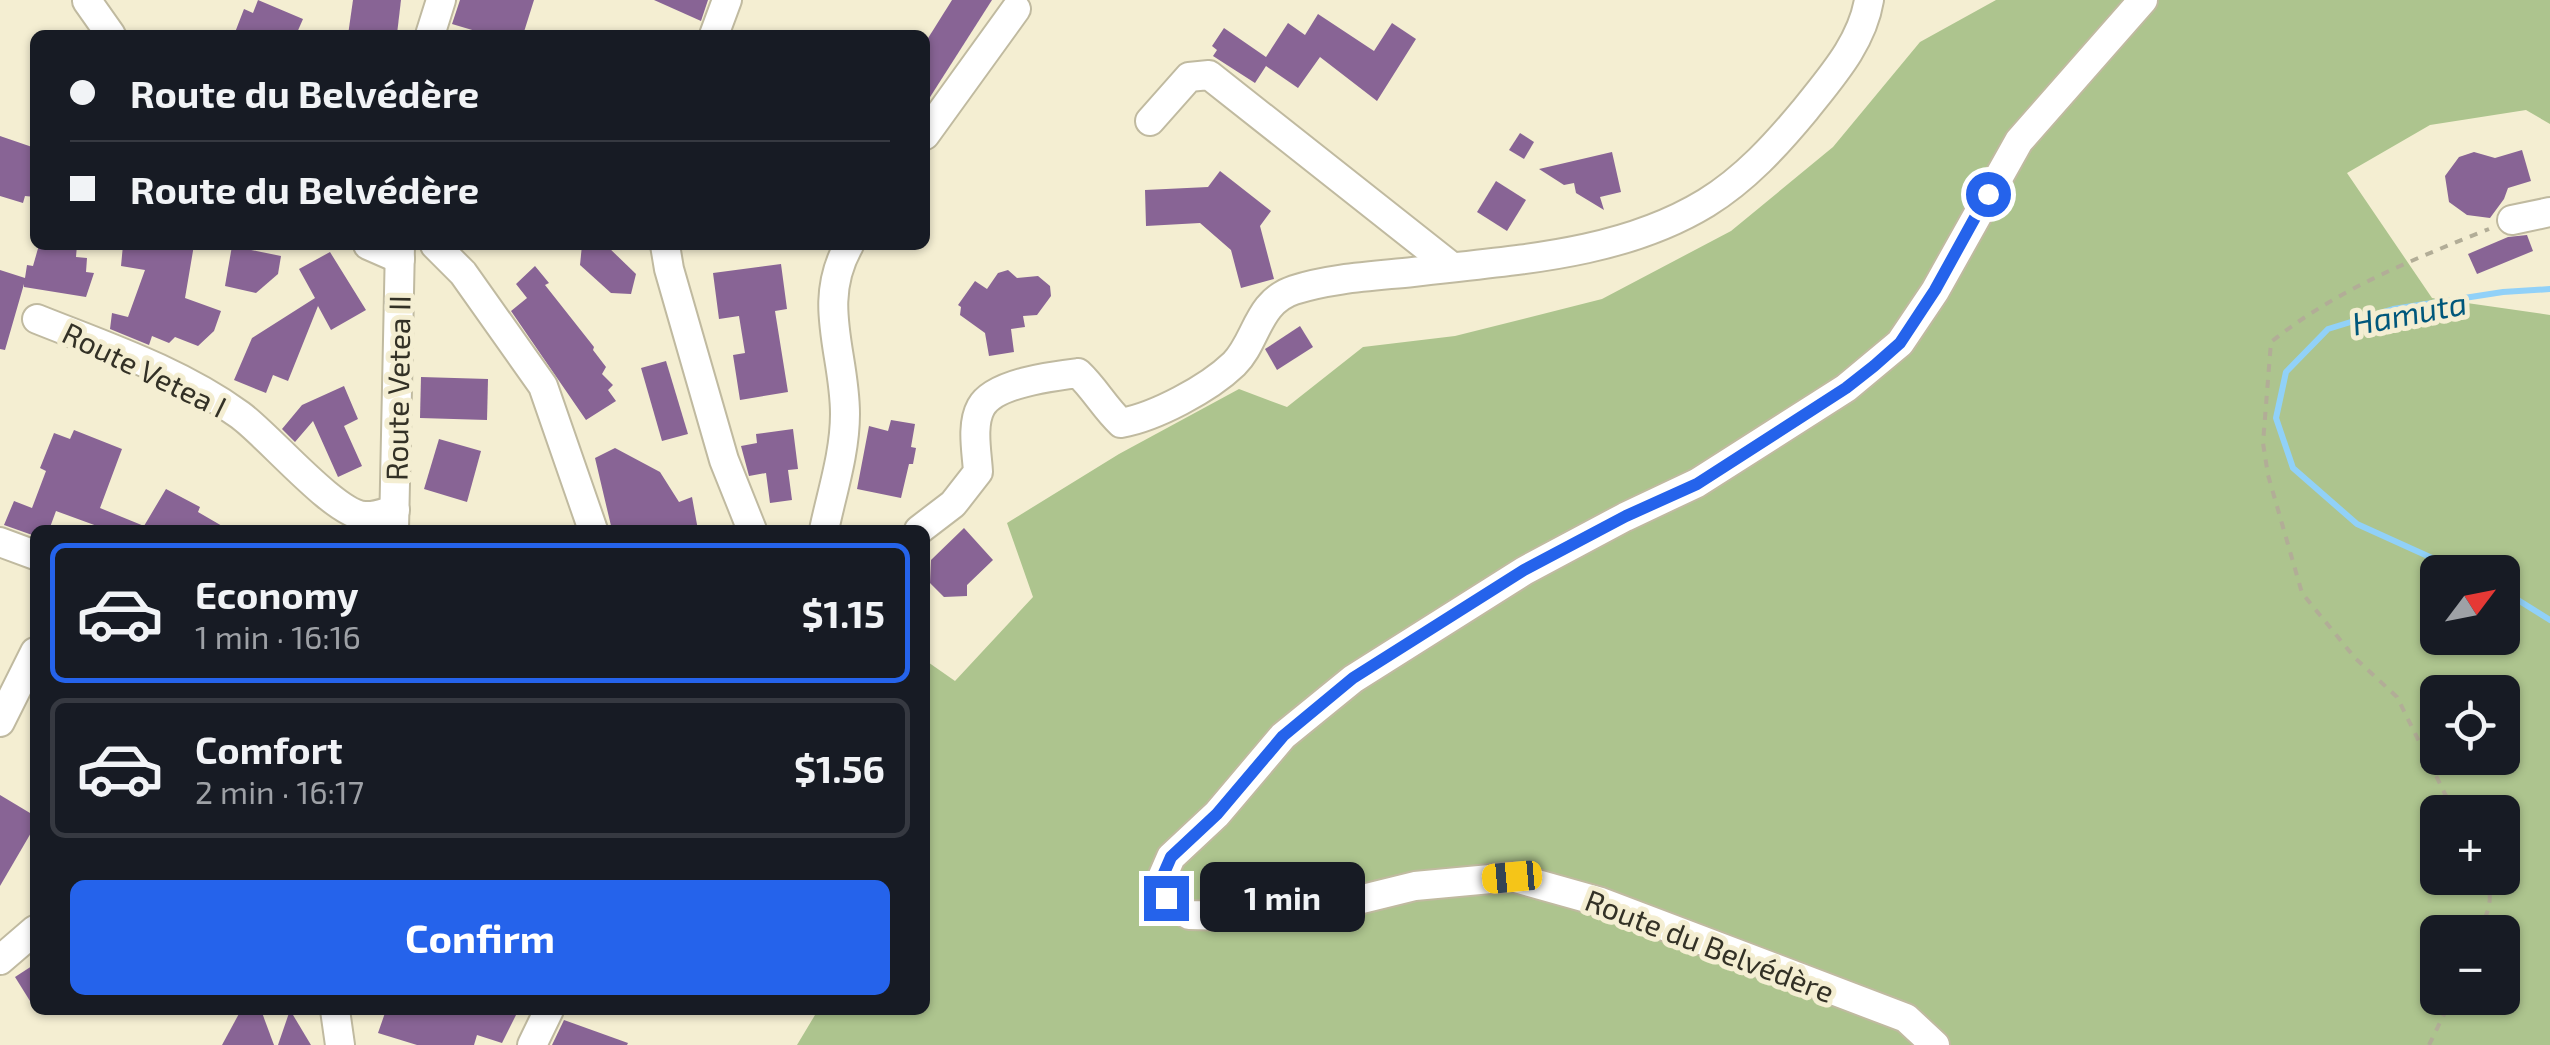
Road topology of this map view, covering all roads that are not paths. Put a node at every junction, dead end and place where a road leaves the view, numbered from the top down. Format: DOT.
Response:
graph roads {
  1 [pos="441,0"];
  2 [pos="726,0"];
  3 [pos="1869,0"];
  4 [pos="2143,0"];
  5 [pos="87,1"];
  6 [pos="1016,10"];
  7 [pos="107,30"];
  8 [pos="432,30"];
  9 [pos="716,30"];
  10 [pos="1150,121"];
  11 [pos="930,128"];
  12 [pos="2550,212"];
  13 [pos="2512,220"];
  14 [pos="441,250"];
  15 [pos="666,250"];
  16 [pos="846,250"];
  17 [pos="400,252"];
  18 [pos="1452,267"];
  19 [pos="38,319"];
  20 [pos="394,520"];
  21 [pos="591,525"];
  22 [pos="750,525"];
  23 [pos="825,525"];
  24 [pos="926,525"];
  25 [pos="0,542"];
  26 [pos="30,553"];
  27 [pos="30,669"];
  28 [pos="0,722"];
  29 [pos="30,934"];
  30 [pos="0,960"];
  31 [pos="335,1015"];
  32 [pos="547,1015"];
  33 [pos="340,1045"];
  34 [pos="532,1045"];
  35 [pos="1936,1045"];
  1 -- 8 [label="street"];
  2 -- 9 [label="street"];
  3 -- 18 [label="street"];
  4 -- 35 [label="street, Route du Belvédère"];
  5 -- 7 [label="street"];
  6 -- 11 [label="street"];
  10 -- 18 [label="street"];
  12 -- 13 [label="street"];
  14 -- 21 [label="street"];
  15 -- 22 [label="street"];
  16 -- 23 [label="street"];
  17 -- 20 [label="street, Route Vetea II"];
  18 -- 24 [label="street"];
  19 -- 20 [label="street, Route Vetea I"];
  25 -- 26 [label="street"];
  27 -- 28 [label="street"];
  29 -- 30 [label="street"];
  31 -- 33 [label="street"];
  32 -- 34 [label="street"];
}
